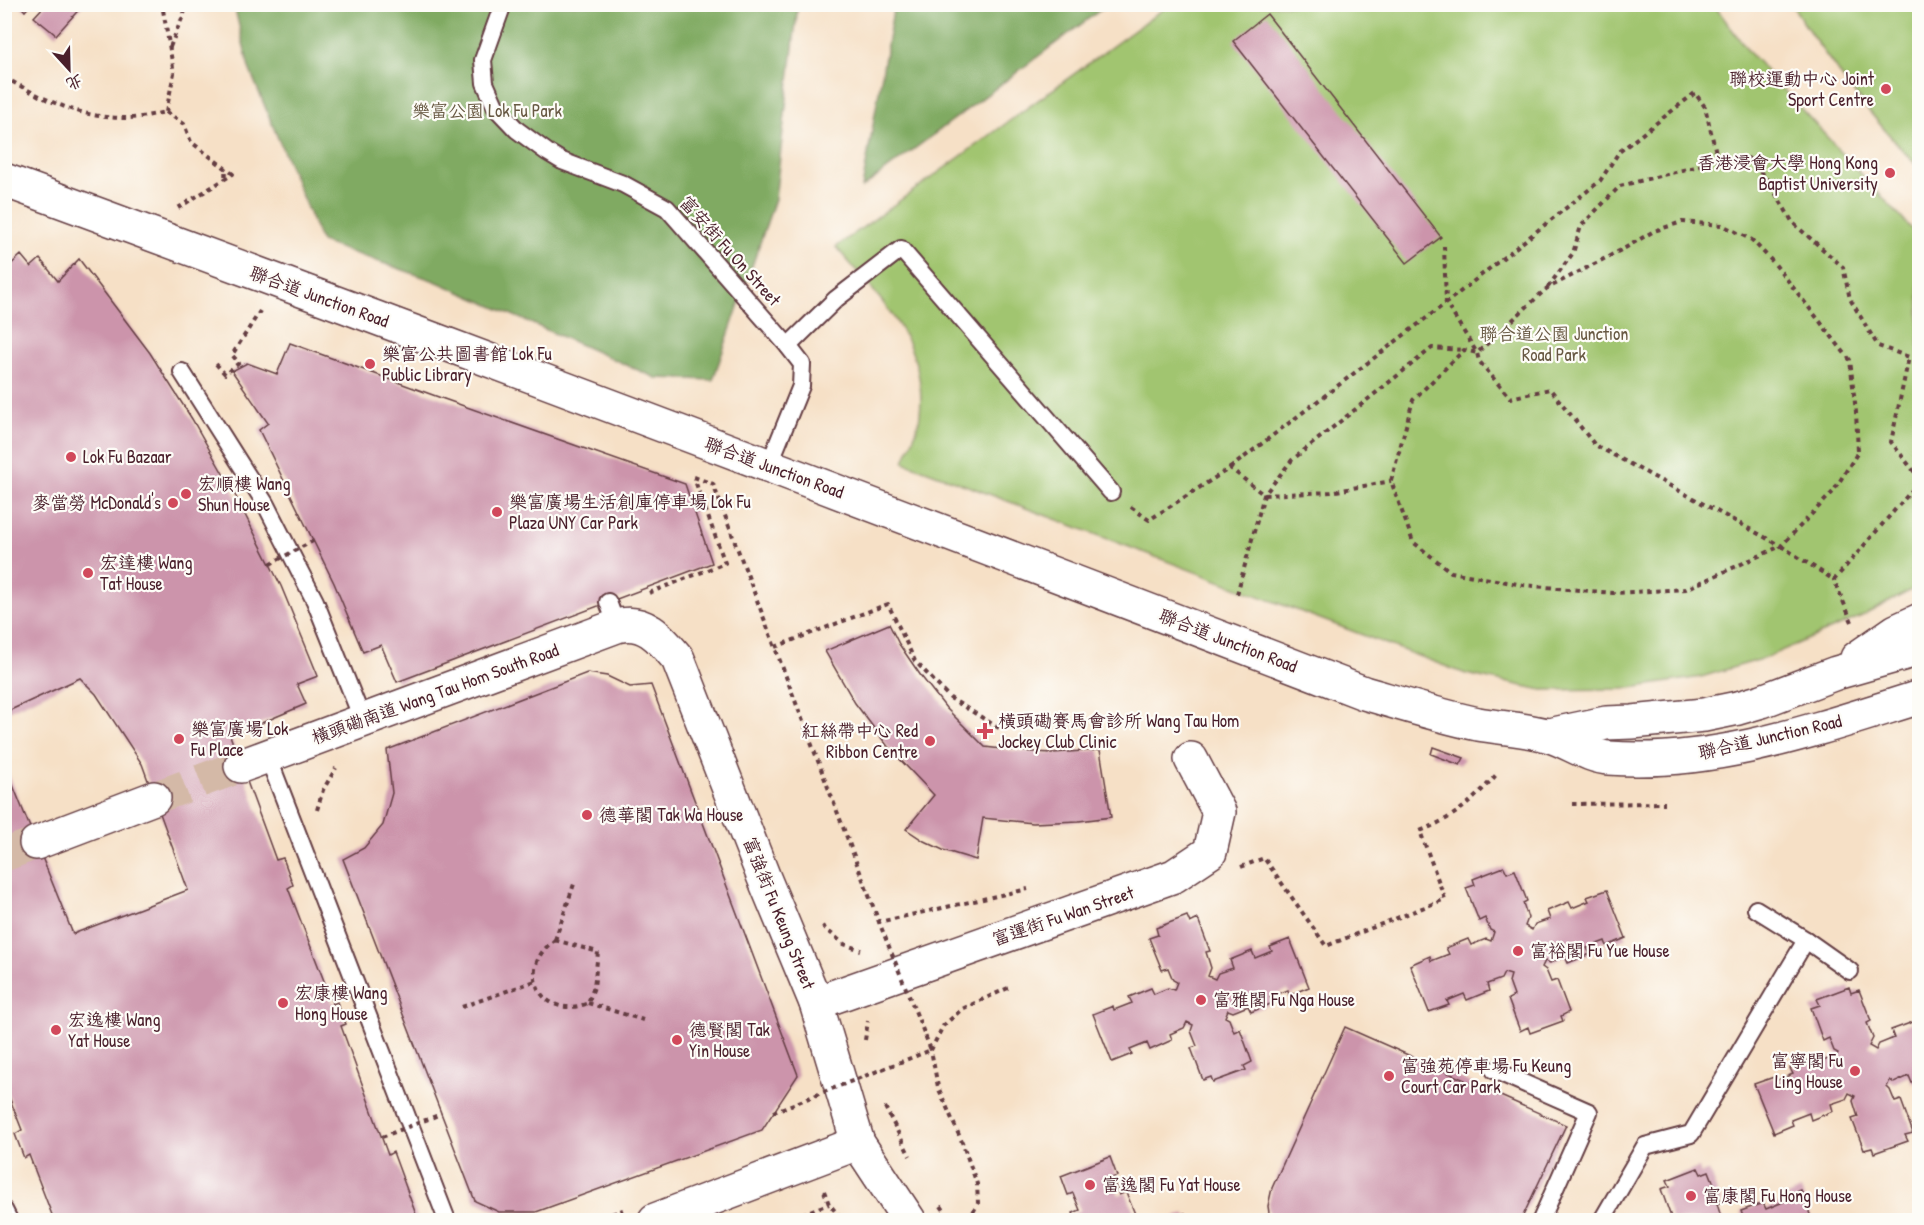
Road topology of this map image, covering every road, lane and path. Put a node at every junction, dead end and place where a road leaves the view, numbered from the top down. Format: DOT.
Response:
graph roads {
  1 [pos="162,4"];
  2 [pos="188,4"];
  3 [pos="502,4"];
  4 [pos="170,48"];
  5 [pos="4,77"];
  6 [pos="166,112"];
  7 [pos="1718,161"];
  8 [pos="219,174"];
  9 [pos="233,174"];
  10 [pos="4,180"];
  11 [pos="171,213"];
  12 [pos="1444,246"];
  13 [pos="1546,289"];
  14 [pos="1446,303"];
  15 [pos="260,311"];
  16 [pos="788,346"];
  17 [pos="1464,350"];
  18 [pos="1477,353"];
  19 [pos="216,364"];
  20 [pos="182,372"];
  21 [pos="769,465"];
  22 [pos="1230,468"];
  23 [pos="1920,480"];
  24 [pos="1391,481"];
  25 [pos="1111,492"];
  26 [pos="1264,495"];
  27 [pos="313,541"];
  28 [pos="1780,546"];
  29 [pos="270,564"];
  30 [pos="1834,580"];
  31 [pos="1237,594"];
  32 [pos="646,595"];
  33 [pos="618,617"];
  34 [pos="1920,620"];
  35 [pos="1852,623"];
  36 [pos="775,647"];
  37 [pos="1920,649"];
  38 [pos="1836,673"];
  39 [pos="1920,697"];
  40 [pos="1864,714"];
  41 [pos="1920,720"];
  42 [pos="363,721"];
  43 [pos="999,728"];
  44 [pos="1549,735"];
  45 [pos="1191,759"];
  46 [pos="254,761"];
  47 [pos="341,762"];
  48 [pos="1498,773"];
  49 [pos="154,798"];
  50 [pos="1665,803"];
  51 [pos="1572,804"];
  52 [pos="317,818"];
  53 [pos="36,843"];
  54 [pos="1231,870"];
  55 [pos="574,884"];
  56 [pos="1029,889"];
  57 [pos="1756,909"];
  58 [pos="816,919"];
  59 [pos="879,922"];
  60 [pos="555,940"];
  61 [pos="1806,940"];
  62 [pos="891,946"];
  63 [pos="870,950"];
  64 [pos="880,950"];
  65 [pos="1850,971"];
  66 [pos="535,981"];
  67 [pos="1008,988"];
  68 [pos="912,993"];
  69 [pos="901,997"];
  70 [pos="588,1003"];
  71 [pos="816,1003"];
  72 [pos="462,1007"];
  73 [pos="870,1015"];
  74 [pos="643,1020"];
  75 [pos="864,1047"];
  76 [pos="931,1050"];
  77 [pos="870,1065"];
  78 [pos="1494,1070"];
  79 [pos="875,1082"];
  80 [pos="820,1091"];
  81 [pos="824,1102"];
  82 [pos="884,1104"];
  83 [pos="773,1112"];
  84 [pos="441,1114"];
  85 [pos="382,1137"];
  86 [pos="858,1143"];
  87 [pos="915,1163"];
  88 [pos="939,1201"];
  89 [pos="4,1210"];
  90 [pos="642,1214"];
  91 [pos="9,1221"];
  92 [pos="447,1221"];
  93 [pos="595,1221"];
  94 [pos="785,1221"];
  95 [pos="843,1221"];
  96 [pos="909,1221"];
  97 [pos="951,1221"];
  98 [pos="969,1221"];
  99 [pos="1540,1221"];
  100 [pos="1602,1221"];
  1 -- 4 [label="path"];
  2 -- 4 [label="path"];
  3 -- 16 [label="lane, 富安街 Fu On Street"];
  4 -- 6 [label="path"];
  5 -- 6 [label="path"];
  6 -- 9 [label="path"];
  7 -- 13 [label="path"];
  7 -- 14 [label="path"];
  7 -- 23 [label="path"];
  8 -- 9 [label="path"];
  9 -- 11 [label="path"];
  10 -- 21 [label="main road, 聯合道 Junction Road"];
  12 -- 14 [label="path"];
  13 -- 18 [label="path"];
  13 -- 28 [label="path"];
  14 -- 18 [label="path"];
  14 -- 22 [label="path"];
  15 -- 19 [label="path"];
  16 -- 21 [label="lane, 富安街 Fu On Street"];
  16 -- 25 [label="lane"];
  17 -- 18 [label="path"];
  17 -- 24 [label="path"];
  17 -- 26 [label="path"];
  18 -- 28 [label="path"];
  20 -- 42 [label="lane"];
  21 -- 44 [label="main road, 聯合道 Junction Road"];
  22 -- 25 [label="path"];
  22 -- 26 [label="path"];
  23 -- 30 [label="path"];
  24 -- 26 [label="path"];
  24 -- 28 [label="path"];
  26 -- 31 [label="path"];
  27 -- 29 [label="path, bridge"];
  28 -- 30 [label="path"];
  30 -- 35 [label="path"];
  32 -- 36 [label="path"];
  33 -- 42 [label="main road, 橫頭磡南道 Wang Tau Hom South Road"];
  33 -- 71 [label="main road, 富強街 Fu Keung Street"];
  34 -- 38 [label="main road"];
  36 -- 43 [label="path"];
  36 -- 59 [label="path"];
  37 -- 38 [label="main road, 聯合道 Junction Road"];
  38 -- 44 [label="main road, 聯合道 Junction Road"];
  39 -- 40 [label="main road, 聯合道 Junction Road"];
  40 -- 41 [label="main road"];
  40 -- 44 [label="main road, 聯合道 Junction Road"];
  42 -- 46 [label="main road, 橫頭磡南道 Wang Tau Hom South Road"];
  45 -- 71 [label="main road, 富運街 Fu Wan Street"];
  46 -- 92 [label="lane"];
  47 -- 52 [label="path"];
  48 -- 54 [label="path"];
  49 -- 53 [label="main road"];
  50 -- 51 [label="path"];
  55 -- 60 [label="path"];
  56 -- 59 [label="path"];
  57 -- 61 [label="lane"];
  58 -- 63 [label="path"];
  59 -- 76 [label="path, bridge"];
  60 -- 66 [label="path"];
  60 -- 70 [label="path"];
  61 -- 65 [label="lane"];
  61 -- 100 [label="lane"];
  62 -- 64 [label="path"];
  66 -- 70 [label="path"];
  66 -- 72 [label="path"];
  67 -- 76 [label="path"];
  68 -- 69 [label="path"];
  70 -- 74 [label="path"];
  71 -- 86 [label="main road, 富強街 Fu Keung Street"];
  73 -- 75 [label="path"];
  76 -- 83 [label="path, bridge"];
  76 -- 98 [label="path"];
  77 -- 79 [label="path"];
  78 -- 99 [label="lane"];
  80 -- 81 [label="path"];
  82 -- 87 [label="path"];
  84 -- 85 [label="path, bridge"];
  86 -- 90 [label="main road"];
  86 -- 96 [label="main road, 富強街 Fu Keung Street"];
  88 -- 97 [label="path"];
  89 -- 91 [label="lane"];
  90 -- 93 [label="path"];
  94 -- 95 [label="path"];
}
